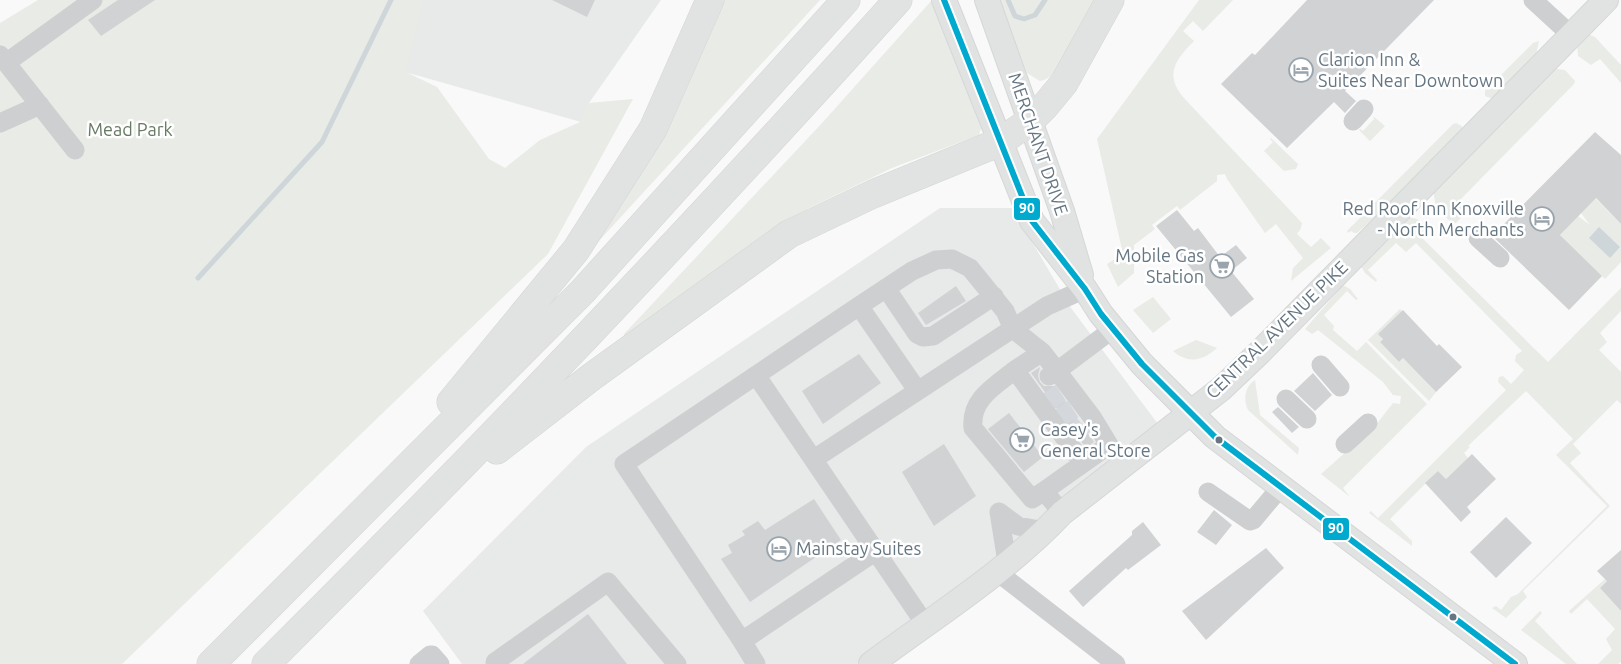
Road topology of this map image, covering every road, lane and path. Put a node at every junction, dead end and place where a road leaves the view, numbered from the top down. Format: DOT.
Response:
graph roads {
  1 [pos="93,0"];
  2 [pos="710,0"];
  3 [pos="846,0"];
  4 [pos="944,0"];
  5 [pos="987,0"];
  6 [pos="1110,0"];
  7 [pos="1533,0"];
  8 [pos="1606,0"];
  9 [pos="893,6"];
  10 [pos="1571,35"];
  11 [pos="3,59"];
  12 [pos="40,105"];
  13 [pos="1030,121"];
  14 [pos="0,123"];
  15 [pos="1000,142"];
  16 [pos="75,150"];
  17 [pos="1478,238"];
  18 [pos="1500,258"];
  19 [pos="886,288"];
  20 [pos="1085,289"];
  21 [pos="994,296"];
  22 [pos="859,306"];
  23 [pos="1113,329"];
  24 [pos="1013,330"];
  25 [pos="1042,352"];
  26 [pos="1321,365"];
  27 [pos="1015,370"];
  28 [pos="1053,373"];
  29 [pos="756,375"];
  30 [pos="1340,387"];
  31 [pos="917,390"];
  32 [pos="1055,397"];
  33 [pos="1286,399"];
  34 [pos="1191,412"];
  35 [pos="1307,419"];
  36 [pos="1072,421"];
  37 [pos="1368,423"];
  38 [pos="1345,444"];
  39 [pos="814,458"];
  40 [pos="1083,463"];
  41 [pos="1280,488"];
  42 [pos="1044,491"];
  43 [pos="1208,492"];
  44 [pos="423,508"];
  45 [pos="1062,513"];
  46 [pos="1045,531"];
  47 [pos="342,535"];
  48 [pos="876,551"];
  49 [pos="1001,567"];
  50 [pos="925,624"];
  51 [pos="742,641"];
  52 [pos="211,664"];
  53 [pos="266,664"];
  54 [pos="419,664"];
  55 [pos="440,664"];
  56 [pos="497,664"];
  57 [pos="677,664"];
  58 [pos="756,664"];
  59 [pos="871,664"];
  60 [pos="1116,664"];
  61 [pos="1516,664"];
  1 -- 11 [label="street"];
  2 -- 47 [label="highway"];
  3 -- 47 [label="highway"];
  4 -- 15 [label="main road, MERCHANT DRIVE"];
  5 -- 13 [label="main road, MERCHANT DRIVE"];
  6 -- 13 [label="highway"];
  7 -- 10 [label="street"];
  8 -- 10 [label="main road, CENTRAL AVENUE PIKE"];
  9 -- 44 [label="highway"];
  10 -- 34 [label="main road, CENTRAL AVENUE PIKE"];
  11 -- 12 [label="street"];
  12 -- 14 [label="street"];
  12 -- 16 [label="street"];
  13 -- 15 [label="highway"];
  13 -- 20 [label="main road, MERCHANT DRIVE"];
  15 -- 20 [label="main road, MERCHANT DRIVE"];
  15 -- 44 [label="highway"];
  17 -- 18 [label="street"];
  19 -- 21 [label="street"];
  19 -- 21 [label="street"];
  19 -- 22 [label="street"];
  20 -- 23 [label="main road, MERCHANT DRIVE"];
  20 -- 24 [label="street"];
  21 -- 24 [label="street"];
  22 -- 29 [label="street"];
  22 -- 31 [label="street"];
  23 -- 28 [label="street"];
  23 -- 34 [label="main road, MERCHANT DRIVE"];
  24 -- 25 [label="street"];
  24 -- 31 [label="street"];
  25 -- 27 [label="street"];
  25 -- 28 [label="street"];
  26 -- 30 [label="street"];
  27 -- 32 [label="street"];
  27 -- 42 [label="street"];
  28 -- 32 [label="street"];
  29 -- 39 [label="street"];
  29 -- 51 [label="street"];
  31 -- 39 [label="street"];
  32 -- 36 [label="street"];
  32 -- 36 [label="street"];
  33 -- 35 [label="street"];
  34 -- 41 [label="main road, MERCHANT DRIVE"];
  34 -- 45 [label="main road, CENTRAL AVENUE PIKE"];
  36 -- 40 [label="street"];
  36 -- 40 [label="street"];
  37 -- 38 [label="street"];
  39 -- 48 [label="street"];
  40 -- 42 [label="street"];
  41 -- 43 [label="street"];
  41 -- 61 [label="main road, MERCHANT DRIVE"];
  42 -- 45 [label="street"];
  44 -- 53 [label="highway"];
  45 -- 46 [label="main road, CENTRAL AVENUE PIKE"];
  46 -- 49 [label="main road, CENTRAL AVENUE PIKE"];
  46 -- 49 [label="street"];
  47 -- 52 [label="highway"];
  48 -- 50 [label="street"];
  48 -- 51 [label="street"];
  49 -- 50 [label="main road, CENTRAL AVENUE PIKE"];
  49 -- 60 [label="street"];
  50 -- 59 [label="main road, CENTRAL AVENUE PIKE"];
  51 -- 58 [label="street"];
  54 -- 55 [label="street"];
  56 -- 57 [label="street"];
}
